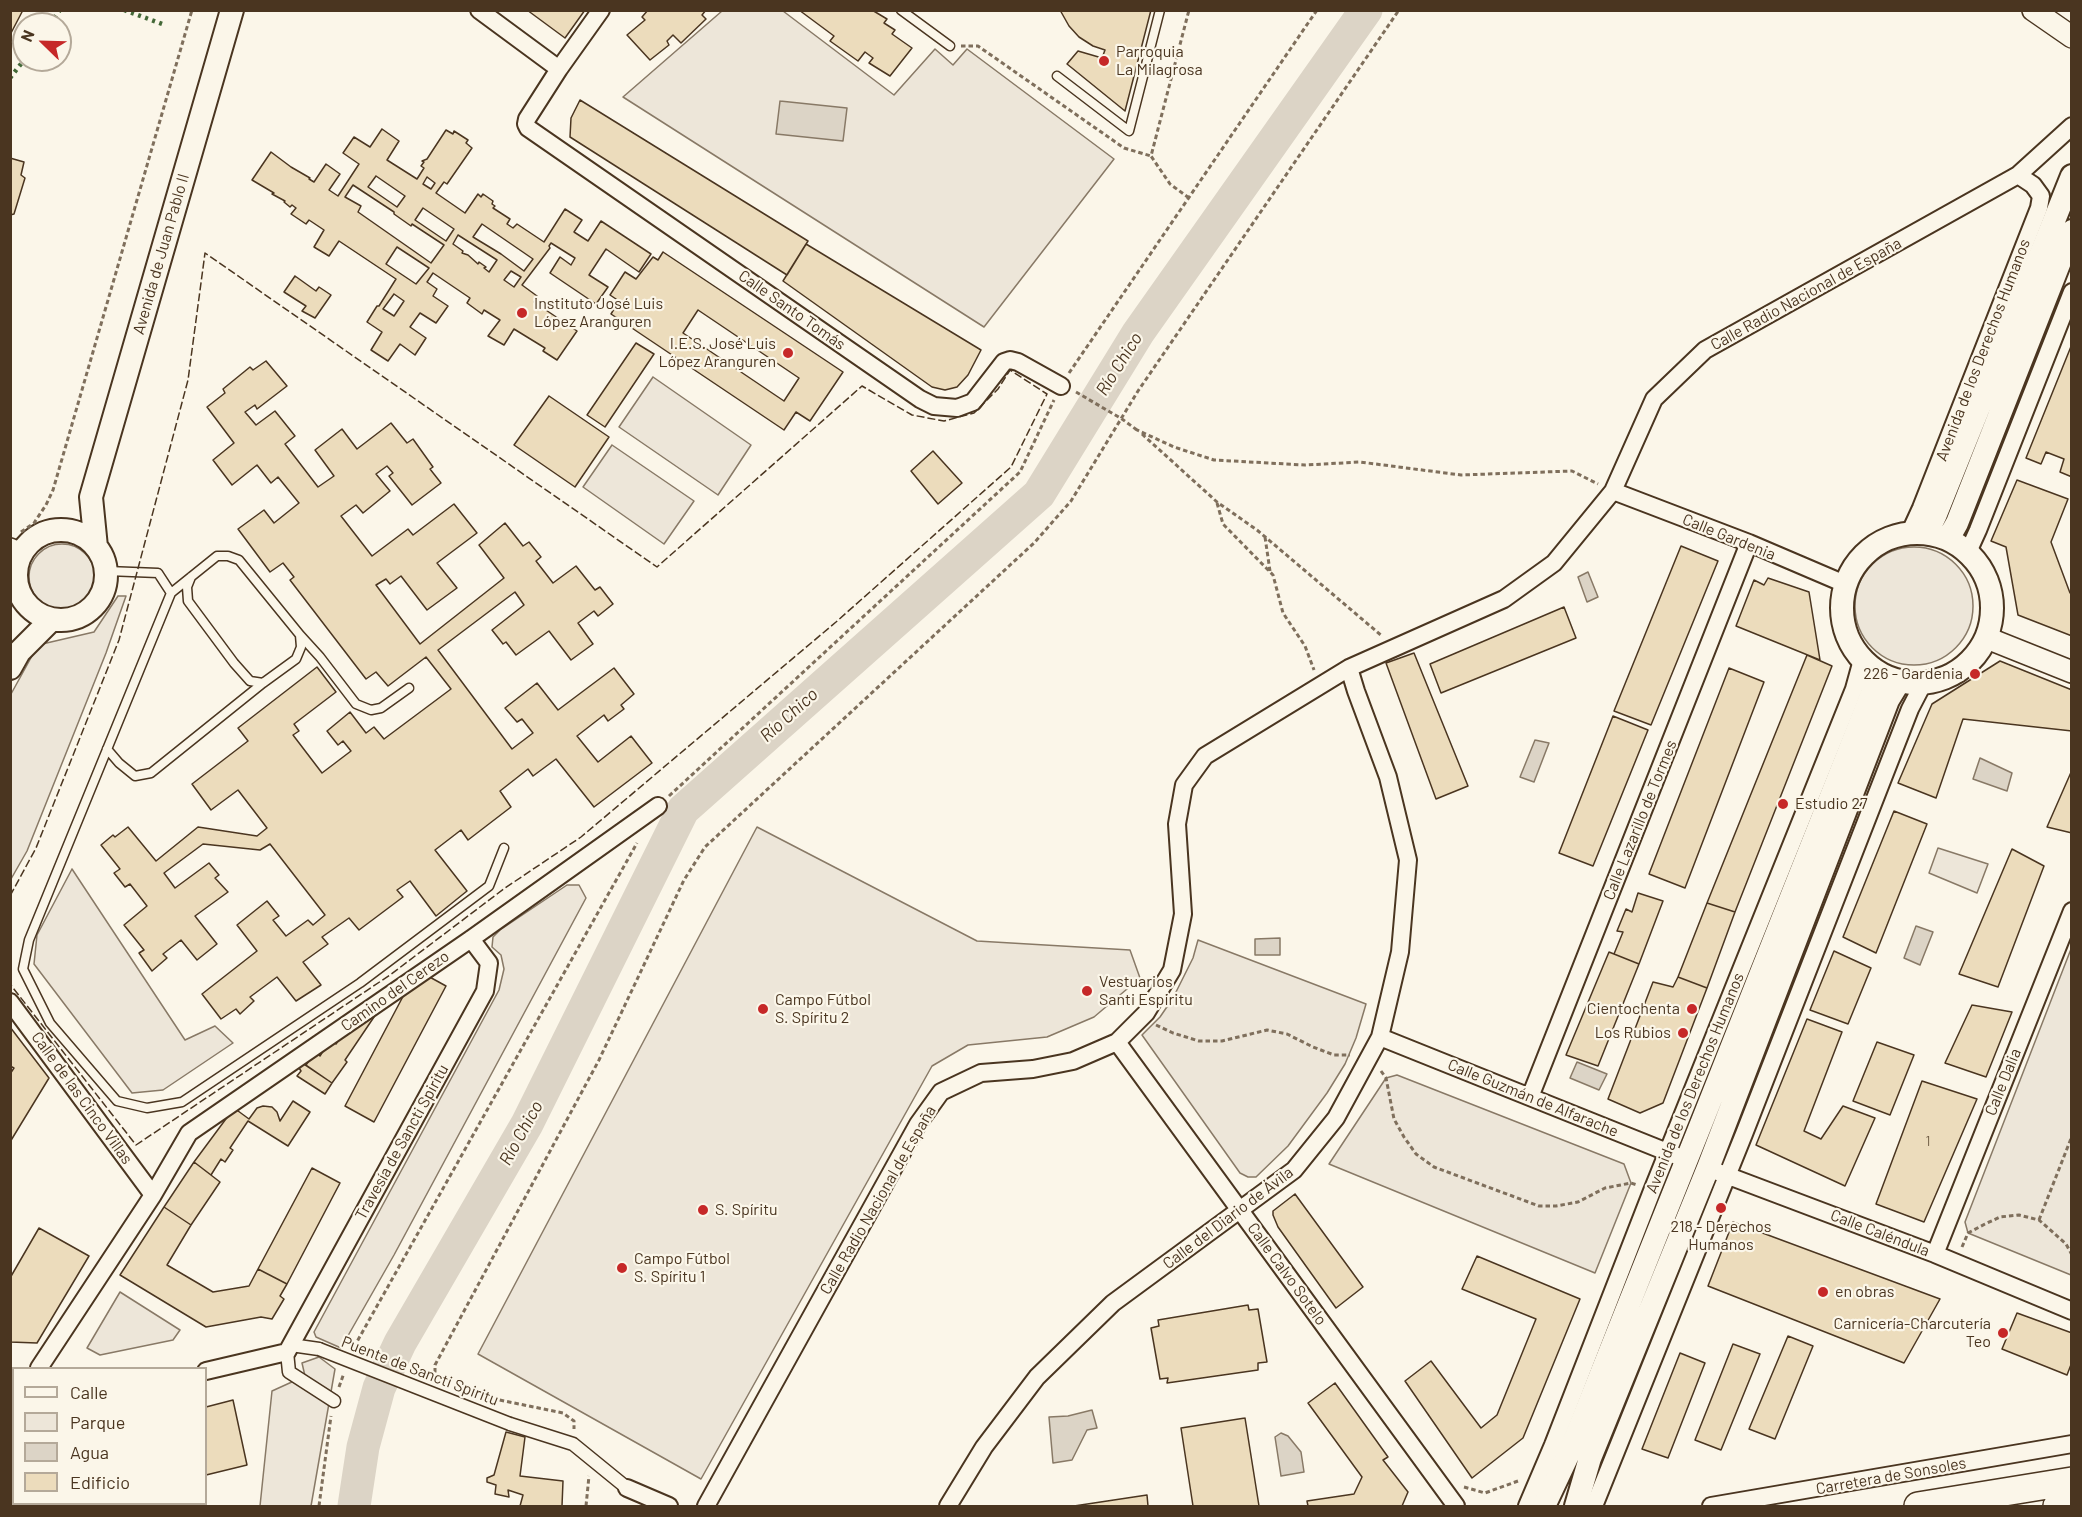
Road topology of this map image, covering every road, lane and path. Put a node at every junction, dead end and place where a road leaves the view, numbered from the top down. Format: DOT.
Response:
graph roads {
  1 [pos="192,10"];
  2 [pos="232,10"];
  3 [pos="479,10"];
  4 [pos="601,10"];
  5 [pos="901,10"];
  6 [pos="1160,10"];
  7 [pos="1189,10"];
  8 [pos="1317,10"];
  9 [pos="1400,10"];
  10 [pos="2033,10"];
  11 [pos="2072,37"];
  12 [pos="950,46"];
  13 [pos="559,69"];
  14 [pos="1057,76"];
  15 [pos="2072,126"];
  16 [pos="1151,156"];
  17 [pos="2018,175"];
  18 [pos="2072,176"];
  19 [pos="1189,198"];
  20 [pos="2072,231"];
  21 [pos="2072,292"];
  22 [pos="1061,386"];
  23 [pos="1122,419"];
  24 [pos="1135,429"];
  25 [pos="1613,491"];
  26 [pos="91,497"];
  27 [pos="1217,502"];
  28 [pos="64,530"];
  29 [pos="1928,535"];
  30 [pos="1266,537"];
  31 [pos="1749,543"];
  32 [pos="15,546"];
  33 [pos="96,547"];
  34 [pos="1968,552"];
  35 [pos="107,571"];
  36 [pos="1270,573"];
  37 [pos="191,577"];
  38 [pos="1845,584"];
  39 [pos="171,593"];
  40 [pos="28,607"];
  41 [pos="51,620"];
  42 [pos="300,636"];
  43 [pos="1987,638"];
  44 [pos="1388,651"];
  45 [pos="320,657"];
  46 [pos="296,659"];
  47 [pos="15,660"];
  48 [pos="1868,666"];
  49 [pos="1349,668"];
  50 [pos="2072,672"];
  51 [pos="1899,682"];
  52 [pos="263,683"];
  53 [pos="1923,684"];
  54 [pos="1320,686"];
  55 [pos="409,688"];
  56 [pos="107,749"];
  57 [pos="658,806"];
  58 [pos="641,837"];
  59 [pos="504,848"];
  60 [pos="2072,911"];
  61 [pos="471,939"];
  62 [pos="10,1002"];
  63 [pos="1146,1013"];
  64 [pos="1380,1037"];
  65 [pos="1117,1042"];
  66 [pos="1370,1054"];
  67 [pos="1530,1097"];
  68 [pos="2072,1136"];
  69 [pos="1677,1156"];
  70 [pos="1717,1172"];
  71 [pos="1652,1191"];
  72 [pos="153,1195"];
  73 [pos="1240,1211"];
  74 [pos="2039,1220"];
  75 [pos="1935,1254"];
  76 [pos="2072,1255"];
  77 [pos="1955,1262"];
  78 [pos="2072,1311"];
  79 [pos="289,1348"];
  80 [pos="353,1350"];
  81 [pos="40,1367"];
  82 [pos="207,1371"];
  83 [pos="345,1371"];
  84 [pos="452,1386"];
  85 [pos="484,1396"];
  86 [pos="334,1401"];
  87 [pos="573,1444"];
  88 [pos="2072,1444"];
  89 [pos="1526,1479"];
  90 [pos="2072,1481"];
  91 [pos="627,1488"];
  92 [pos="1451,1500"];
  93 [pos="1585,1503"];
  94 [pos="2072,1504"];
  95 [pos="319,1506"];
  96 [pos="586,1506"];
  97 [pos="669,1506"];
  98 [pos="706,1506"];
  99 [pos="948,1506"];
  100 [pos="1527,1506"];
  101 [pos="1544,1506"];
  102 [pos="1711,1506"];
  103 [pos="1918,1506"];
  104 [pos="2057,1506"];
  1 -- 32 [label="path"];
  2 -- 26 [label="main road, Avenida de Juan Pablo II"];
  3 -- 13 [label="street"];
  4 -- 13 [label="street"];
  5 -- 12 [label="lane"];
  6 -- 14 [label="lane"];
  7 -- 16 [label="path"];
  8 -- 19 [label="path"];
  9 -- 23 [label="path"];
  10 -- 11 [label="street"];
  12 -- 16 [label="path"];
  13 -- 22 [label="street, Calle Santo Tomás"];
  15 -- 17 [label="street, Calle Radio Nacional de España"];
  16 -- 19 [label="path"];
  17 -- 25 [label="street, Calle Radio Nacional de España"];
  17 -- 29 [label="street, Avenida de los Derechos Humanos"];
  18 -- 29 [label="main road, Avenida de los Derechos Humanos"];
  19 -- 22 [label="path"];
  20 -- 29 [label="main road"];
  21 -- 34 [label="street"];
  22 -- 23 [label="path"];
  22 -- 57 [label="path"];
  23 -- 24 [label="path"];
  23 -- 84 [label="path"];
  24 -- 25 [label="path"];
  24 -- 27 [label="path"];
  25 -- 31 [label="street, Calle Gardenia"];
  25 -- 44 [label="street, Calle Radio Nacional de España"];
  26 -- 28 [label="main road, Avenida de Juan Pablo II"];
  26 -- 33 [label="main road, Avenida de Juan Pablo II"];
  27 -- 30 [label="path"];
  27 -- 36 [label="path"];
  28 -- 32 [label="main road"];
  28 -- 33 [label="main road"];
  29 -- 34 [label="main road"];
  29 -- 38 [label="main road"];
  30 -- 36 [label="path"];
  30 -- 44 [label="path"];
  31 -- 38 [label="street, Calle Gardenia"];
  31 -- 67 [label="street, Calle Lazarillo de Tormes"];
  32 -- 40 [label="main road"];
  33 -- 35 [label="main road"];
  34 -- 43 [label="main road"];
  35 -- 39 [label="lane"];
  35 -- 41 [label="main road"];
  36 -- 54 [label="path"];
  37 -- 39 [label="lane"];
  37 -- 42 [label="lane"];
  37 -- 52 [label="lane"];
  38 -- 48 [label="main road"];
  39 -- 56 [label="lane"];
  40 -- 41 [label="main road"];
  40 -- 47 [label="main road"];
  41 -- 47 [label="main road"];
  42 -- 45 [label="lane"];
  42 -- 46 [label="lane"];
  43 -- 50 [label="street"];
  43 -- 53 [label="main road"];
  44 -- 49 [label="street, Calle Radio Nacional de España"];
  45 -- 46 [label="lane"];
  45 -- 55 [label="lane"];
  46 -- 52 [label="lane"];
  48 -- 51 [label="main road"];
  48 -- 69 [label="main road, Avenida de los Derechos Humanos"];
  49 -- 54 [label="street, Calle Radio Nacional de España"];
  49 -- 64 [label="street, Calle del Diario de Ávila"];
  51 -- 53 [label="main road"];
  51 -- 70 [label="main road"];
  52 -- 56 [label="lane"];
  53 -- 70 [label="street"];
  54 -- 63 [label="street, Calle Radio Nacional de España"];
  56 -- 59 [label="lane"];
  57 -- 61 [label="street, Camino del Cerezo"];
  58 -- 80 [label="path"];
  60 -- 75 [label="street, Calle Dalia"];
  61 -- 72 [label="street, Camino del Cerezo"];
  61 -- 79 [label="street, Travesía de Sancti Spiritu"];
  62 -- 72 [label="street, Calle de las Cinco Villas"];
  63 -- 65 [label="street, Calle Radio Nacional de España"];
  63 -- 66 [label="path"];
  64 -- 66 [label="street, Calle del Diario de Ávila"];
  64 -- 67 [label="street, Calle Guzmán de Alfarache"];
  65 -- 73 [label="street, Calle Calvo Sotelo"];
  65 -- 98 [label="street, Calle Radio Nacional de España"];
  66 -- 71 [label="path"];
  66 -- 73 [label="street, Calle del Diario de Ávila"];
  67 -- 69 [label="street, Calle Guzmán de Alfarache"];
  68 -- 74 [label="path"];
  69 -- 70 [label="street, Calle Caléndula"];
  69 -- 71 [label="street, Avenida de los Derechos Humanos"];
  69 -- 101 [label="main road, Avenida de los Derechos Humanos"];
  70 -- 75 [label="street, Calle Caléndula"];
  70 -- 93 [label="main road"];
  71 -- 100 [label="street, Avenida de los Derechos Humanos"];
  72 -- 81 [label="street, Camino del Cerezo"];
  73 -- 92 [label="street, Calle Calvo Sotelo"];
  73 -- 99 [label="street, Calle del Diario de Ávila"];
  74 -- 76 [label="path"];
  74 -- 77 [label="path"];
  75 -- 77 [label="street, Calle Caléndula"];
  77 -- 78 [label="street, Calle Caléndula"];
  79 -- 82 [label="street"];
  79 -- 86 [label="street"];
  79 -- 87 [label="street, Puente de Sancti Spiritu, bridge"];
  83 -- 86 [label="path"];
  85 -- 87 [label="path"];
  86 -- 95 [label="path"];
  87 -- 91 [label="street"];
  87 -- 96 [label="path"];
  88 -- 102 [label="street, Carretera de Sonsoles"];
  89 -- 92 [label="path"];
  90 -- 103 [label="highway"];
  91 -- 97 [label="street"];
  94 -- 104 [label="highway"];
}
